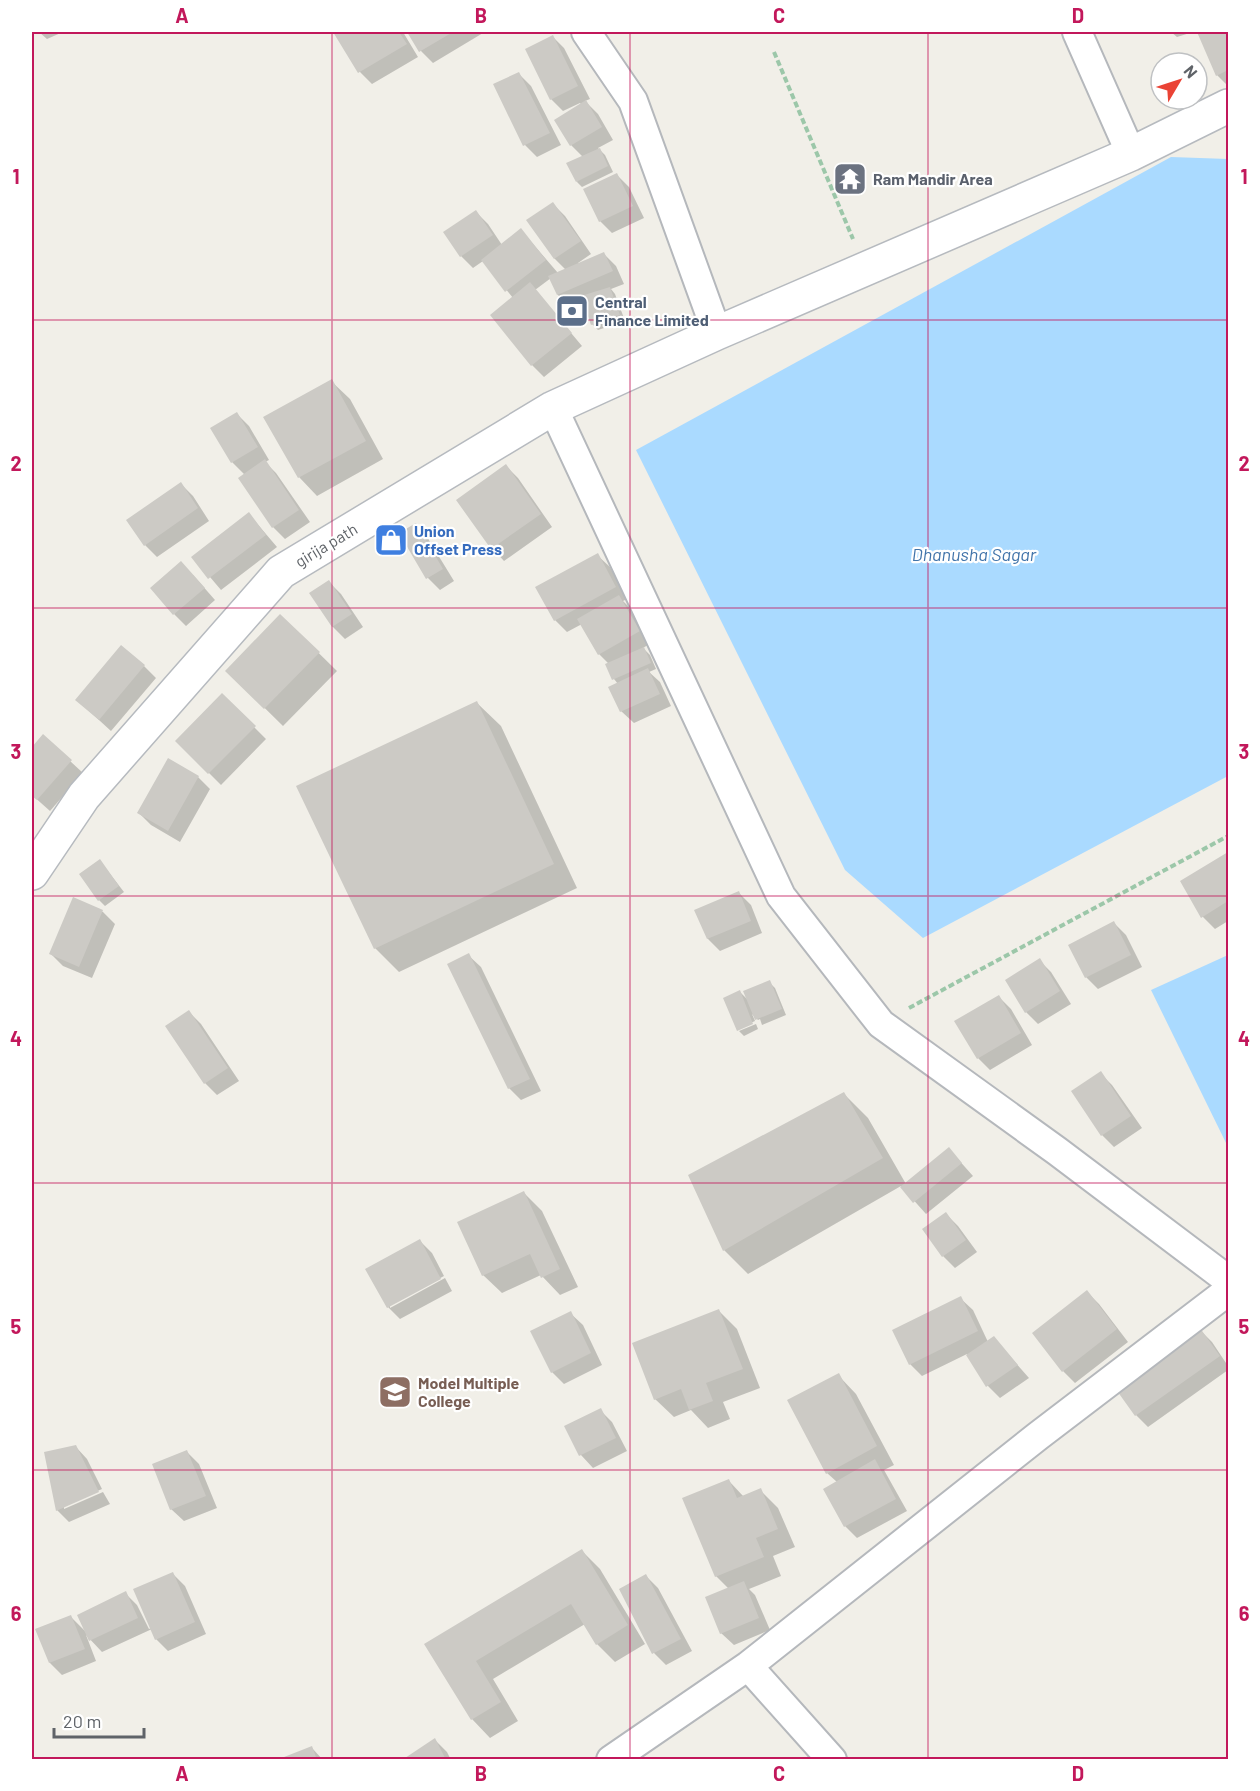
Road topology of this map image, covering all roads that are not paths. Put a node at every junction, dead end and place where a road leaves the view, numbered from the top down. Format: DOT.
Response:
graph roads {
  1 [pos="586,32"];
  2 [pos="1077,32"];
  3 [pos="1228,106"];
  4 [pos="1131,154"];
  5 [pos="717,333"];
  6 [pos="552,408"];
  7 [pos="32,873"];
  8 [pos="1228,1280"];
  9 [pos="1228,1291"];
  10 [pos="748,1666"];
  11 [pos="611,1760"];
  12 [pos="832,1760"];
  1 -- 5 [label="street"];
  2 -- 4 [label="street"];
  3 -- 4 [label="main road, girija path"];
  4 -- 5 [label="main road, girija path"];
  5 -- 6 [label="main road, girija path"];
  6 -- 7 [label="main road, girija path"];
  6 -- 8 [label="street"];
  9 -- 10 [label="street"];
  10 -- 11 [label="street"];
  10 -- 12 [label="street"];
}
